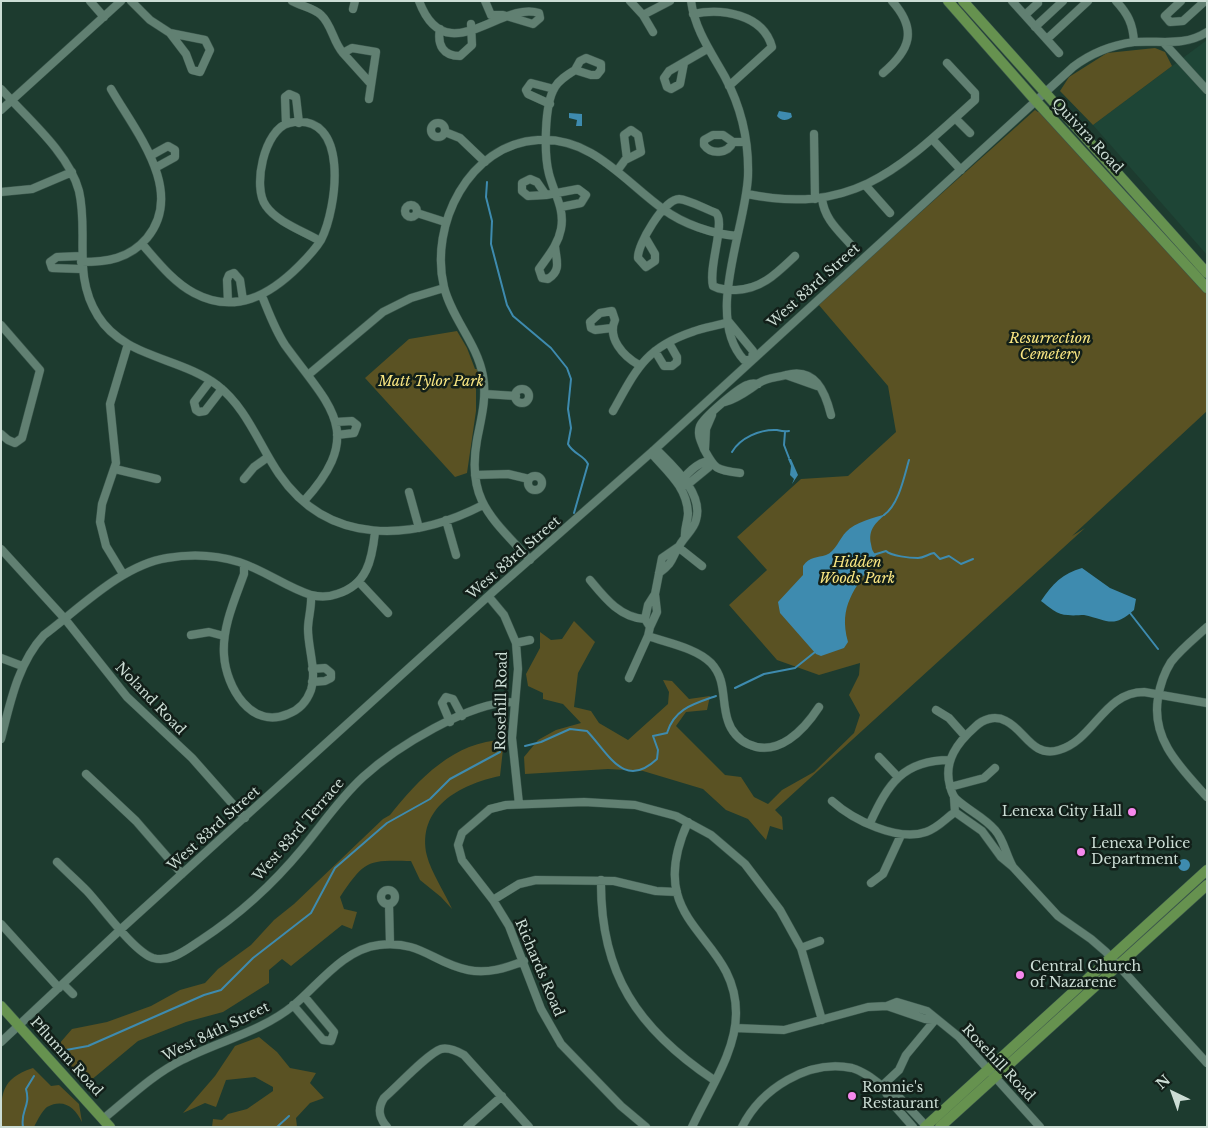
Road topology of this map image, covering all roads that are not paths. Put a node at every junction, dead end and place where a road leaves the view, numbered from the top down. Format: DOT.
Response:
graph roads {
  1 [pos="90,1"];
  2 [pos="121,1"];
  3 [pos="131,1"];
  4 [pos="292,1"];
  5 [pos="419,1"];
  6 [pos="485,1"];
  7 [pos="630,1"];
  8 [pos="670,1"];
  9 [pos="691,1"];
  10 [pos="892,1"];
  11 [pos="948,1"];
  12 [pos="962,1"];
  13 [pos="1012,1"];
  14 [pos="1063,1"];
  15 [pos="1088,1"];
  16 [pos="1116,1"];
  17 [pos="1182,1"];
  18 [pos="1205,1"];
  19 [pos="1038,2"];
  20 [pos="693,14"];
  21 [pos="492,15"];
  22 [pos="643,15"];
  23 [pos="1025,15"];
  24 [pos="104,16"];
  25 [pos="471,24"];
  26 [pos="1035,27"];
  27 [pos="440,28"];
  28 [pos="653,32"];
  29 [pos="1207,32"];
  30 [pos="170,33"];
  31 [pos="1046,39"];
  32 [pos="1134,42"];
  33 [pos="1164,43"];
  34 [pos="707,49"];
  35 [pos="343,53"];
  36 [pos="1059,53"];
  37 [pos="684,63"];
  38 [pos="947,63"];
  39 [pos="575,70"];
  40 [pos="883,74"];
  41 [pos="371,84"];
  42 [pos="729,86"];
  43 [pos="1,89"];
  44 [pos="111,89"];
  45 [pos="554,89"];
  46 [pos="1207,90"];
  47 [pos="1044,93"];
  48 [pos="369,98"];
  49 [pos="1035,100"];
  50 [pos="11,101"];
  51 [pos="550,104"];
  52 [pos="1,110"];
  53 [pos="955,118"];
  54 [pos="299,123"];
  55 [pos="286,124"];
  56 [pos="445,132"];
  57 [pos="970,133"];
  58 [pos="814,134"];
  59 [pos="932,139"];
  60 [pos="547,140"];
  61 [pos="733,142"];
  62 [pos="746,142"];
  63 [pos="150,156"];
  64 [pos="627,159"];
  65 [pos="485,162"];
  66 [pos="155,168"];
  67 [pos="961,170"];
  68 [pos="617,171"];
  69 [pos="72,172"];
  70 [pos="866,186"];
  71 [pos="1,192"];
  72 [pos="556,193"];
  73 [pos="747,194"];
  74 [pos="546,195"];
  75 [pos="819,199"];
  76 [pos="561,207"];
  77 [pos="663,210"];
  78 [pos="417,213"];
  79 [pos="890,213"];
  80 [pos="445,222"];
  81 [pos="719,232"];
  82 [pos="737,236"];
  83 [pos="645,237"];
  84 [pos="320,241"];
  85 [pos="142,244"];
  86 [pos="555,246"];
  87 [pos="852,246"];
  88 [pos="795,256"];
  89 [pos="82,263"];
  90 [pos="1200,270"];
  91 [pos="444,288"];
  92 [pos="1207,288"];
  93 [pos="728,290"];
  94 [pos="262,296"];
  95 [pos="243,300"];
  96 [pos="228,302"];
  97 [pos="729,322"];
  98 [pos="1,325"];
  99 [pos="612,328"];
  100 [pos="668,343"];
  101 [pos="128,344"];
  102 [pos="655,351"];
  103 [pos="752,360"];
  104 [pos="639,365"];
  105 [pos="308,374"];
  106 [pos="210,381"];
  107 [pos="222,389"];
  108 [pos="485,394"];
  109 [pos="516,396"];
  110 [pos="613,411"];
  111 [pos="831,415"];
  112 [pos="336,422"];
  113 [pos="1,434"];
  114 [pos="337,435"];
  115 [pos="653,451"];
  116 [pos="268,457"];
  117 [pos="709,461"];
  118 [pos="115,469"];
  119 [pos="740,473"];
  120 [pos="475,475"];
  121 [pos="157,479"];
  122 [pos="244,479"];
  123 [pos="529,479"];
  124 [pos="683,483"];
  125 [pos="409,492"];
  126 [pos="304,501"];
  127 [pos="483,505"];
  128 [pos="446,520"];
  129 [pos="419,528"];
  130 [pos="376,532"];
  131 [pos="678,547"];
  132 [pos="1,549"];
  133 [pos="456,555"];
  134 [pos="530,560"];
  135 [pos="244,564"];
  136 [pos="702,566"];
  137 [pos="123,574"];
  138 [pos="590,580"];
  139 [pos="359,582"];
  140 [pos="655,594"];
  141 [pos="311,595"];
  142 [pos="489,597"];
  143 [pos="388,613"];
  144 [pos="645,618"];
  145 [pos="65,619"];
  146 [pos="650,626"];
  147 [pos="1207,627"];
  148 [pos="190,635"];
  149 [pos="224,636"];
  150 [pos="648,636"];
  151 [pos="530,640"];
  152 [pos="516,643"];
  153 [pos="1,658"];
  154 [pos="22,666"];
  155 [pos="312,669"];
  156 [pos="629,678"];
  157 [pos="312,682"];
  158 [pos="1159,694"];
  159 [pos="513,702"];
  160 [pos="1207,703"];
  161 [pos="819,706"];
  162 [pos="936,710"];
  163 [pos="462,716"];
  164 [pos="450,722"];
  165 [pos="965,736"];
  166 [pos="1,737"];
  167 [pos="879,757"];
  168 [pos="950,760"];
  169 [pos="995,768"];
  170 [pos="86,774"];
  171 [pos="898,777"];
  172 [pos="950,787"];
  173 [pos="1207,797"];
  174 [pos="954,798"];
  175 [pos="832,802"];
  176 [pos="519,804"];
  177 [pos="955,812"];
  178 [pos="245,818"];
  179 [pos="688,822"];
  180 [pos="870,823"];
  181 [pos="901,835"];
  182 [pos="56,862"];
  183 [pos="1013,867"];
  184 [pos="1207,870"];
  185 [pos="182,874"];
  186 [pos="600,880"];
  187 [pos="871,883"];
  188 [pos="1207,885"];
  189 [pos="677,892"];
  190 [pos="493,900"];
  191 [pos="389,904"];
  192 [pos="1,924"];
  193 [pos="120,930"];
  194 [pos="820,941"];
  195 [pos="390,944"];
  196 [pos="801,948"];
  197 [pos="524,961"];
  198 [pos="1114,961"];
  199 [pos="61,986"];
  200 [pos="73,994"];
  201 [pos="304,996"];
  202 [pos="293,1005"];
  203 [pos="1,1006"];
  204 [pos="822,1020"];
  205 [pos="935,1020"];
  206 [pos="19,1025"];
  207 [pos="735,1028"];
  208 [pos="1,1042"];
  209 [pos="1207,1063"];
  210 [pos="988,1069"];
  211 [pos="996,1078"];
  212 [pos="714,1080"];
  213 [pos="882,1086"];
  214 [pos="502,1096"];
  215 [pos="107,1123"];
  216 [pos="925,1126"];
  217 [pos="387,1127"];
  218 [pos="467,1127"];
  219 [pos="529,1127"];
  220 [pos="646,1127"];
  221 [pos="692,1127"];
  222 [pos="742,1127"];
  223 [pos="913,1127"];
  224 [pos="940,1127"];
  225 [pos="1040,1127"];
  1 -- 24 [label="street"];
  2 -- 24 [label="street"];
  3 -- 30 [label="street"];
  4 -- 35 [label="street"];
  5 -- 27 [label="street"];
  6 -- 21 [label="street"];
  7 -- 22 [label="street"];
  8 -- 22 [label="street"];
  9 -- 20 [label="street"];
  10 -- 40 [label="street"];
  11 -- 49 [label="main road, Quivira Road"];
  12 -- 47 [label="main road, Quivira Road"];
  13 -- 23 [label="street"];
  14 -- 26 [label="street"];
  15 -- 31 [label="street"];
  16 -- 32 [label="street"];
  17 -- 18 [label="street"];
  19 -- 23 [label="street"];
  20 -- 34 [label="street"];
  20 -- 42 [label="street"];
  21 -- 21 [label="street"];
  21 -- 25 [label="street"];
  22 -- 28 [label="street"];
  23 -- 26 [label="street"];
  24 -- 50 [label="street"];
  25 -- 27 [label="street"];
  25 -- 27 [label="street"];
  26 -- 31 [label="street"];
  29 -- 33 [label="street"];
  30 -- 30 [label="street"];
  31 -- 36 [label="street"];
  32 -- 33 [label="street"];
  32 -- 47 [label="street"];
  33 -- 46 [label="street"];
  34 -- 37 [label="street"];
  34 -- 42 [label="street"];
  35 -- 41 [label="street"];
  35 -- 41 [label="street"];
  38 -- 53 [label="street"];
  39 -- 45 [label="street"];
  41 -- 48 [label="street"];
  42 -- 62 [label="street"];
  43 -- 50 [label="street"];
  44 -- 63 [label="street"];
  45 -- 51 [label="street"];
  45 -- 51 [label="street"];
  47 -- 49 [label="street, West 83rd Street"];
  47 -- 90 [label="main road, Quivira Road"];
  49 -- 67 [label="street, West 83rd Street"];
  49 -- 90 [label="main road, Quivira Road"];
  50 -- 52 [label="street"];
  50 -- 69 [label="street"];
  51 -- 60 [label="street"];
  53 -- 57 [label="street"];
  53 -- 59 [label="street"];
  54 -- 55 [label="street"];
  54 -- 55 [label="street"];
  54 -- 84 [label="street"];
  55 -- 84 [label="street"];
  56 -- 65 [label="street"];
  58 -- 75 [label="street"];
  59 -- 67 [label="street"];
  59 -- 70 [label="street"];
  60 -- 65 [label="street"];
  60 -- 68 [label="street"];
  60 -- 72 [label="street"];
  61 -- 62 [label="street"];
  62 -- 73 [label="street"];
  63 -- 66 [label="street"];
  63 -- 66 [label="street"];
  64 -- 68 [label="street"];
  65 -- 80 [label="street"];
  66 -- 85 [label="street"];
  67 -- 103 [label="street, West 83rd Street"];
  68 -- 77 [label="street"];
  69 -- 71 [label="street"];
  69 -- 89 [label="street"];
  70 -- 75 [label="street"];
  70 -- 79 [label="street"];
  72 -- 74 [label="street"];
  72 -- 76 [label="street"];
  72 -- 76 [label="street"];
  73 -- 75 [label="street"];
  73 -- 82 [label="street"];
  75 -- 87 [label="street"];
  76 -- 86 [label="street"];
  77 -- 81 [label="street"];
  77 -- 81 [label="street"];
  77 -- 83 [label="street"];
  78 -- 80 [label="street"];
  80 -- 91 [label="street"];
  81 -- 82 [label="street"];
  81 -- 93 [label="street"];
  82 -- 93 [label="street"];
  84 -- 94 [label="street"];
  85 -- 89 [label="street"];
  85 -- 96 [label="street"];
  88 -- 93 [label="street"];
  89 -- 101 [label="street"];
  90 -- 92 [label="main road, Quivira Road"];
  91 -- 105 [label="street"];
  91 -- 108 [label="street"];
  93 -- 97 [label="street"];
  94 -- 95 [label="street"];
  94 -- 105 [label="street"];
  95 -- 96 [label="street"];
  95 -- 96 [label="street"];
  97 -- 100 [label="street"];
  97 -- 103 [label="street"];
  97 -- 103 [label="street"];
  98 -- 113 [label="street"];
  99 -- 104 [label="street"];
  100 -- 102 [label="street"];
  100 -- 102 [label="street"];
  101 -- 106 [label="street"];
  101 -- 118 [label="street"];
  102 -- 104 [label="street"];
  103 -- 115 [label="street, West 83rd Street"];
  104 -- 110 [label="street"];
  105 -- 112 [label="street"];
  106 -- 107 [label="street"];
  106 -- 107 [label="street"];
  107 -- 116 [label="street"];
  108 -- 109 [label="street"];
  108 -- 120 [label="street"];
  111 -- 117 [label="street"];
  112 -- 114 [label="street"];
  112 -- 114 [label="street"];
  114 -- 126 [label="street"];
  115 -- 124 [label="street"];
  115 -- 134 [label="street, West 83rd Street"];
  116 -- 122 [label="street"];
  116 -- 126 [label="street"];
  117 -- 119 [label="street"];
  117 -- 124 [label="street"];
  118 -- 121 [label="street"];
  118 -- 137 [label="street"];
  120 -- 123 [label="street"];
  120 -- 127 [label="street"];
  124 -- 131 [label="street"];
  125 -- 129 [label="street"];
  126 -- 130 [label="street"];
  127 -- 128 [label="street"];
  127 -- 134 [label="street"];
  128 -- 129 [label="street"];
  128 -- 133 [label="street"];
  129 -- 130 [label="street"];
  130 -- 139 [label="street"];
  131 -- 136 [label="street"];
  131 -- 140 [label="street"];
  132 -- 145 [label="street, Noland Road"];
  134 -- 142 [label="street, West 83rd Street"];
  135 -- 137 [label="street"];
  135 -- 141 [label="street"];
  135 -- 149 [label="street"];
  137 -- 145 [label="street"];
  138 -- 144 [label="street"];
  139 -- 141 [label="street"];
  139 -- 143 [label="street"];
  140 -- 144 [label="street"];
  140 -- 146 [label="street"];
  141 -- 155 [label="street"];
  142 -- 152 [label="street, Rosehill Road"];
  142 -- 178 [label="street, West 83rd Street"];
  144 -- 146 [label="street"];
  145 -- 154 [label="street"];
  145 -- 178 [label="street, Noland Road"];
  146 -- 150 [label="street"];
  147 -- 158 [label="street"];
  148 -- 149 [label="street"];
  149 -- 157 [label="street"];
  150 -- 156 [label="street"];
  150 -- 161 [label="street"];
  151 -- 152 [label="street, Rosehill Road"];
  152 -- 159 [label="street, Rosehill Road"];
  153 -- 154 [label="street"];
  154 -- 166 [label="street"];
  155 -- 157 [label="street"];
  155 -- 157 [label="street"];
  158 -- 160 [label="street"];
  158 -- 165 [label="street"];
  158 -- 173 [label="street"];
  159 -- 163 [label="street, West 83rd Terrace"];
  159 -- 176 [label="street, Rosehill Road"];
  162 -- 165 [label="street"];
  163 -- 164 [label="street, West 83rd Terrace"];
  163 -- 164 [label="street"];
  164 -- 193 [label="street, West 83rd Terrace"];
  165 -- 168 [label="street"];
  167 -- 171 [label="street"];
  168 -- 171 [label="street"];
  168 -- 172 [label="street"];
  169 -- 172 [label="street"];
  170 -- 185 [label="street"];
  171 -- 180 [label="street"];
  172 -- 174 [label="street"];
  174 -- 177 [label="street"];
  174 -- 183 [label="street"];
  175 -- 180 [label="street"];
  176 -- 179 [label="street"];
  176 -- 190 [label="street, Richards Road"];
  177 -- 181 [label="street"];
  177 -- 183 [label="street"];
  178 -- 185 [label="street, West 83rd Street"];
  179 -- 189 [label="street"];
  179 -- 196 [label="street"];
  180 -- 181 [label="street"];
  181 -- 187 [label="street"];
  182 -- 193 [label="street, West 83rd Terrace"];
  183 -- 198 [label="street"];
  184 -- 198 [label="main road"];
  185 -- 193 [label="street, West 83rd Street"];
  186 -- 189 [label="street"];
  186 -- 190 [label="street"];
  186 -- 212 [label="street"];
  188 -- 198 [label="main road"];
  189 -- 207 [label="street"];
  190 -- 197 [label="street, Richards Road"];
  191 -- 195 [label="street"];
  192 -- 199 [label="street"];
  193 -- 199 [label="street, West 83rd Street"];
  194 -- 196 [label="street"];
  195 -- 197 [label="street, West 84th Street"];
  195 -- 201 [label="street, West 84th Street"];
  196 -- 204 [label="street"];
  197 -- 220 [label="street, Richards Road"];
  198 -- 209 [label="street"];
  198 -- 210 [label="main road"];
  198 -- 211 [label="main road"];
  199 -- 200 [label="street"];
  199 -- 206 [label="street, West 83rd Street"];
  201 -- 202 [label="street, West 84th Street"];
  201 -- 202 [label="street"];
  202 -- 215 [label="street, West 84th Street"];
  203 -- 206 [label="main road, Pflumm Road"];
  204 -- 205 [label="street, Rosehill Road"];
  204 -- 207 [label="street, Rosehill Road"];
  205 -- 210 [label="street, Rosehill Road"];
  205 -- 213 [label="street"];
  206 -- 208 [label="street, West 83rd Street"];
  206 -- 215 [label="main road, Pflumm Road"];
  207 -- 212 [label="street"];
  210 -- 211 [label="street, Rosehill Road"];
  210 -- 216 [label="main road"];
  211 -- 224 [label="main road"];
  211 -- 225 [label="street, Rosehill Road"];
  212 -- 221 [label="street"];
  213 -- 216 [label="street"];
  213 -- 222 [label="street"];
  213 -- 223 [label="street"];
  214 -- 217 [label="street"];
  214 -- 218 [label="street"];
  214 -- 219 [label="street"];
}
